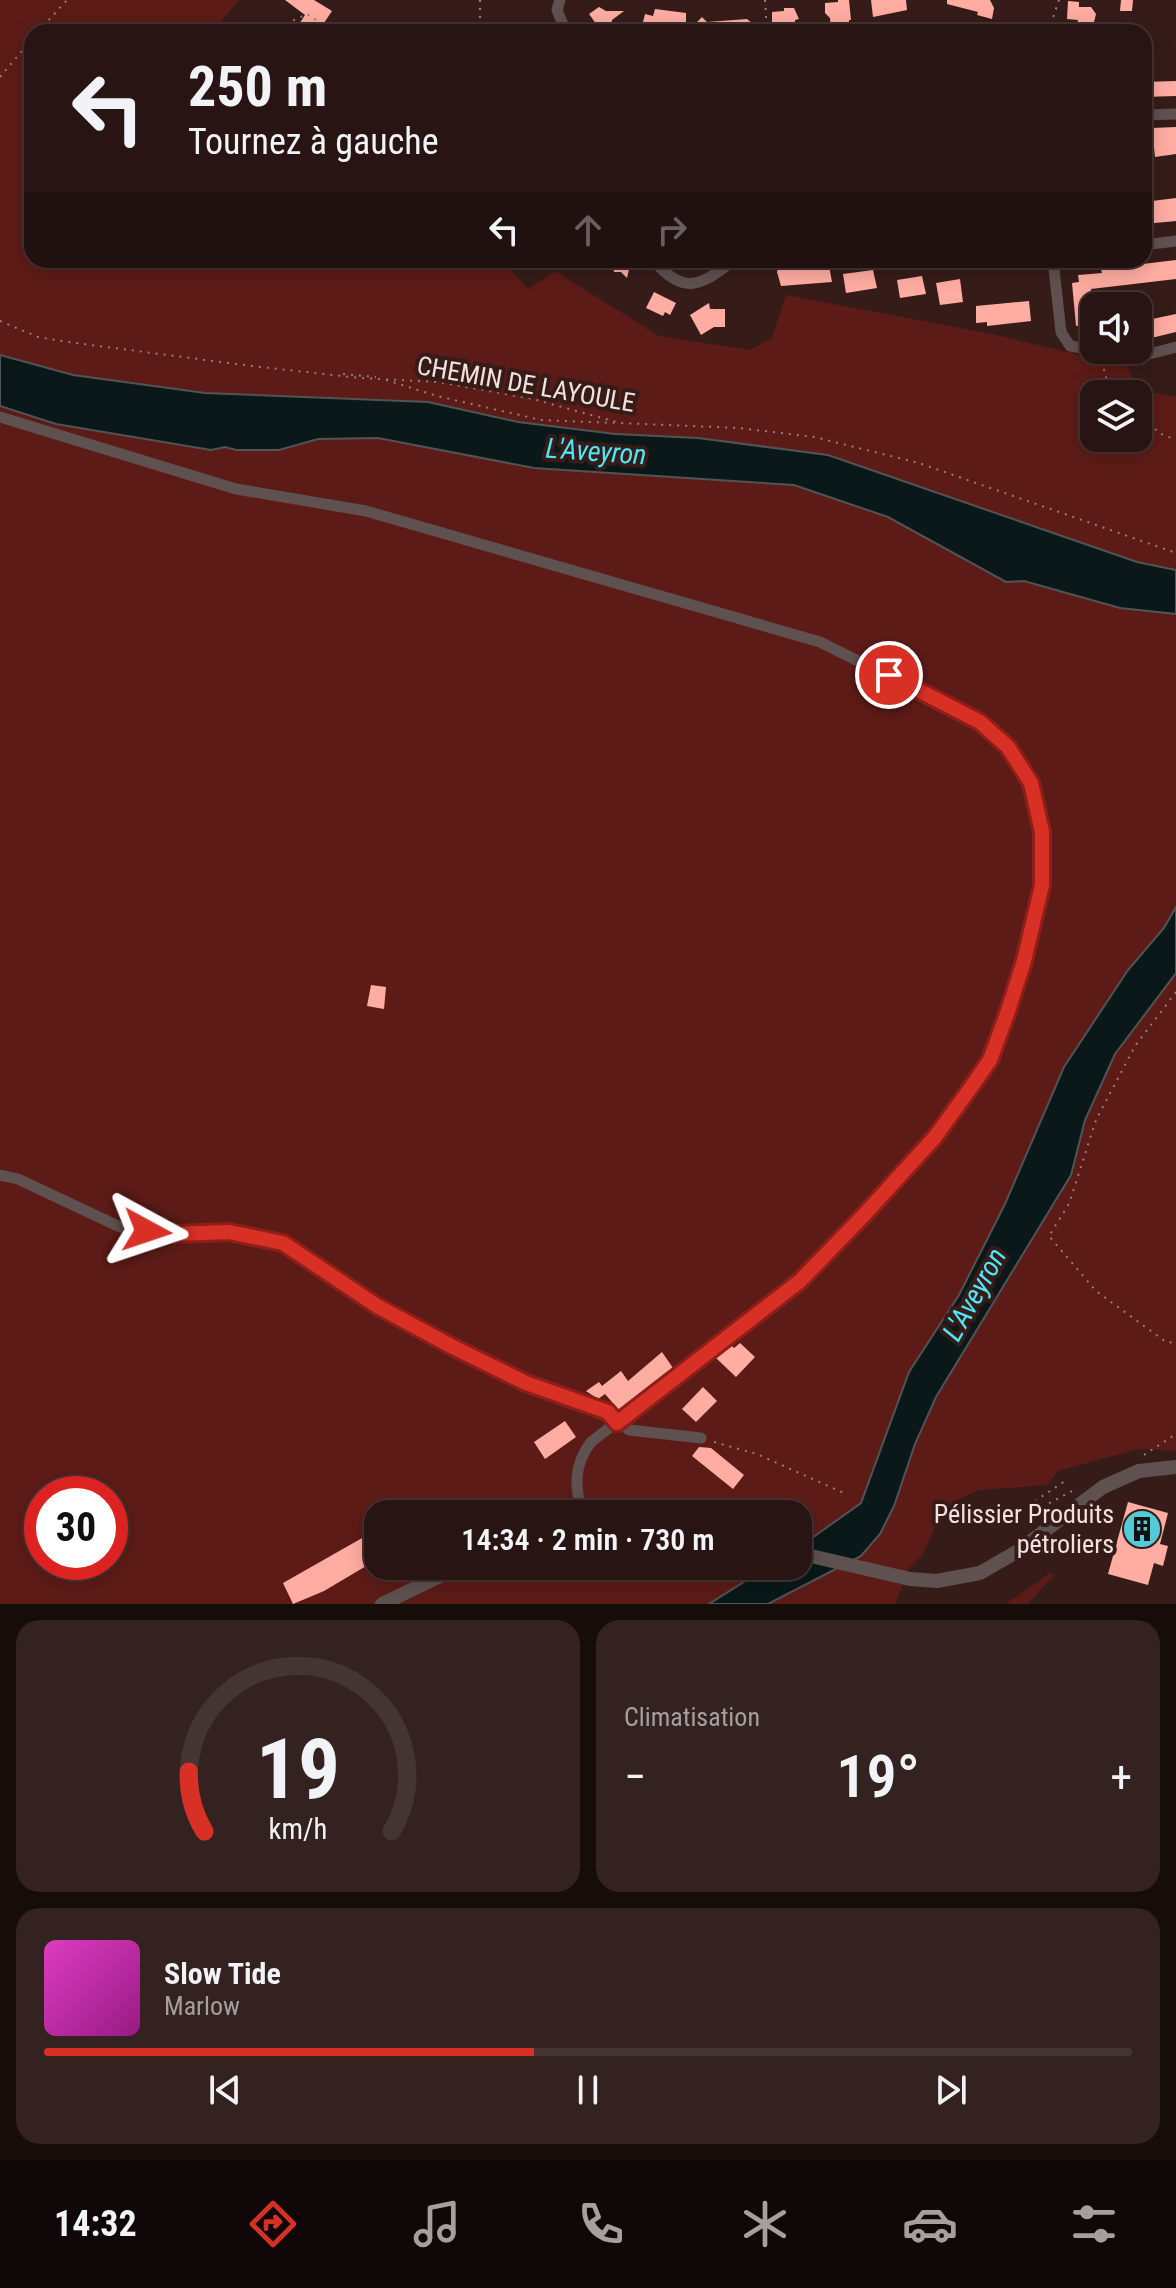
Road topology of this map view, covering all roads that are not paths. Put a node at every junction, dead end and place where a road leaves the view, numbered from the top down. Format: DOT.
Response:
graph roads {
  1 [pos="560,0"];
  2 [pos="563,24"];
  3 [pos="1176,114"];
  4 [pos="1152,115"];
  5 [pos="1176,241"];
  6 [pos="1152,244"];
  7 [pos="661,268"];
  8 [pos="725,268"];
  9 [pos="1054,268"];
  10 [pos="1176,347"];
  11 [pos="1080,348"];
  12 [pos="1152,353"];
  13 [pos="0,417"];
  14 [pos="0,1175"];
  15 [pos="617,1423"];
  16 [pos="701,1438"];
  17 [pos="1176,1467"];
  18 [pos="579,1500"];
  19 [pos="812,1556"];
  20 [pos="432,1580"];
  21 [pos="382,1604"];
  1 -- 2 [label="street"];
  3 -- 4 [label="street"];
  5 -- 6 [label="street"];
  7 -- 8 [label="street"];
  9 -- 11 [label="street"];
  10 -- 12 [label="street"];
  13 -- 15 [label="street"];
  14 -- 15 [label="street"];
  15 -- 16 [label="street"];
  15 -- 18 [label="street"];
  17 -- 19 [label="street"];
  20 -- 21 [label="street"];
}
